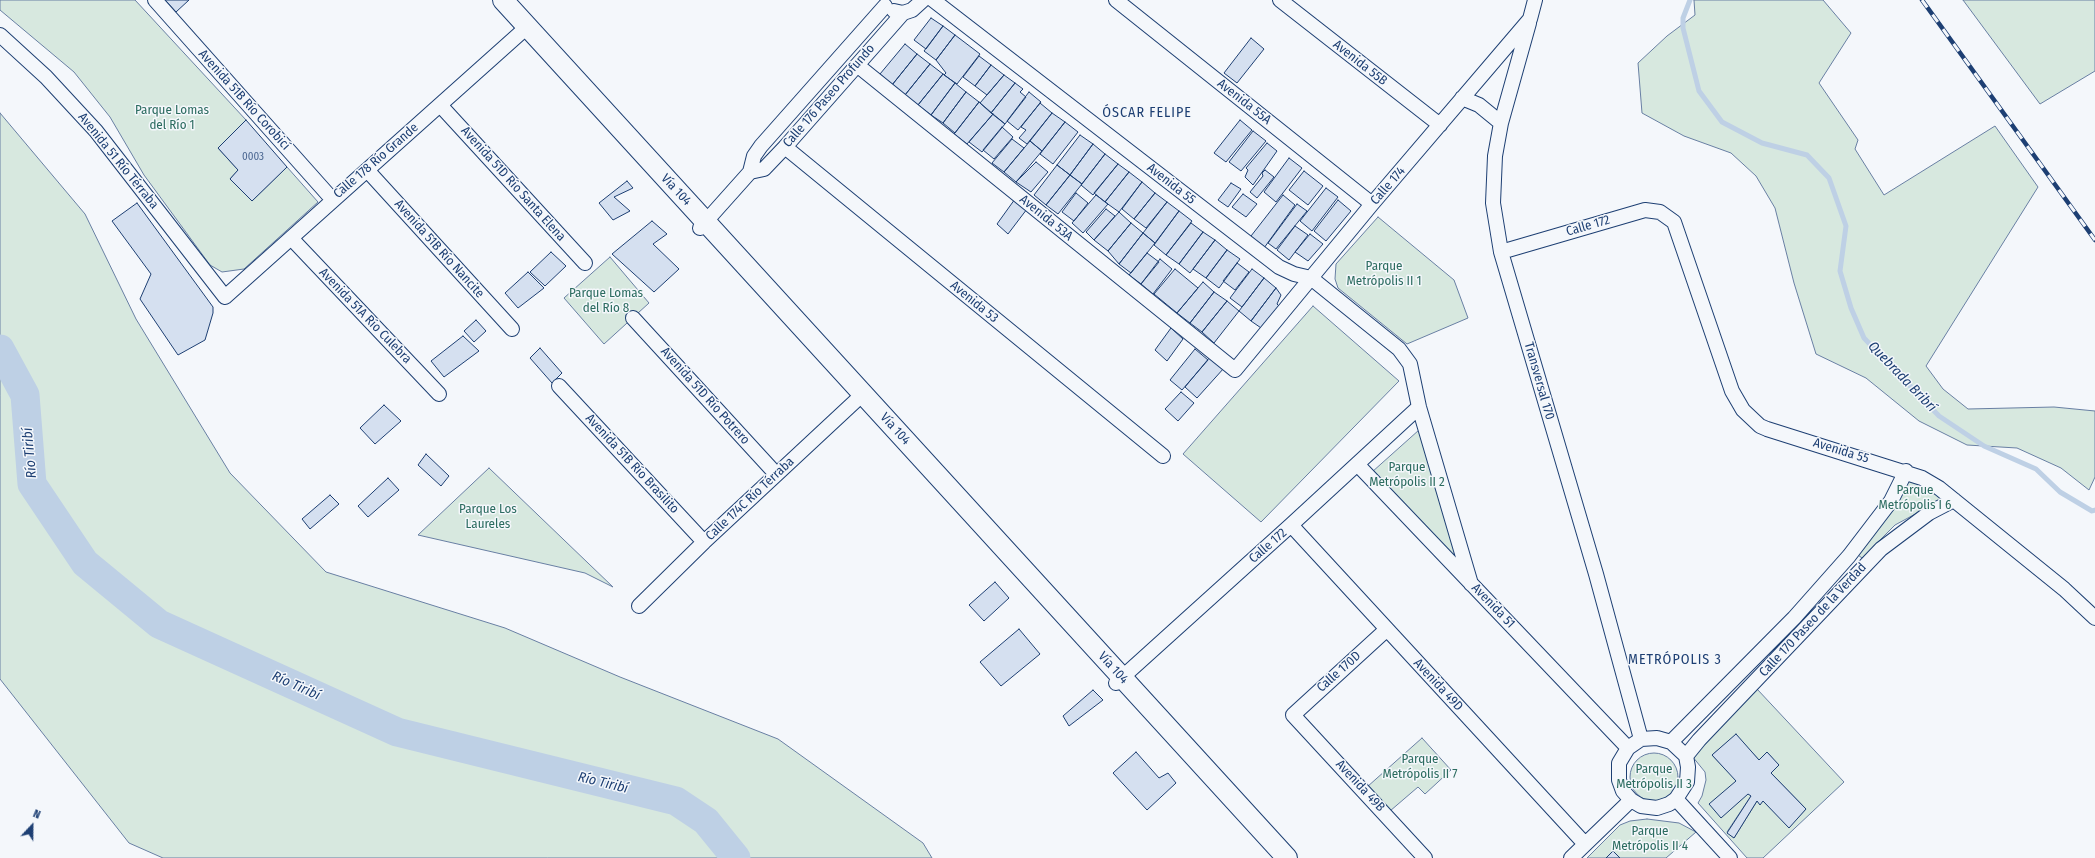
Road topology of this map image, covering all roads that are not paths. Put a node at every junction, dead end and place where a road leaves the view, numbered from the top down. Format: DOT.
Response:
graph roads {
  1 [pos="154,0"];
  2 [pos="492,0"];
  3 [pos="503,0"];
  4 [pos="923,0"];
  5 [pos="933,0"];
  6 [pos="1116,0"];
  7 [pos="1280,0"];
  8 [pos="1535,0"];
  9 [pos="882,3"];
  10 [pos="903,13"];
  11 [pos="1530,19"];
  12 [pos="524,30"];
  13 [pos="0,35"];
  14 [pos="857,65"];
  15 [pos="1462,98"];
  16 [pos="440,105"];
  17 [pos="1501,124"];
  18 [pos="1440,125"];
  19 [pos="785,147"];
  20 [pos="367,170"];
  21 [pos="750,172"];
  22 [pos="332,199"];
  23 [pos="1372,204"];
  24 [pos="1674,222"];
  25 [pos="703,225"];
  26 [pos="291,238"];
  27 [pos="1501,252"];
  28 [pos="585,263"];
  29 [pos="1311,278"];
  30 [pos="225,297"];
  31 [pos="633,318"];
  32 [pos="512,329"];
  33 [pos="1235,370"];
  34 [pos="560,386"];
  35 [pos="439,394"];
  36 [pos="859,397"];
  37 [pos="1419,407"];
  38 [pos="1163,456"];
  39 [pos="1357,464"];
  40 [pos="1906,471"];
  41 [pos="776,474"];
  42 [pos="1954,500"];
  43 [pos="1292,525"];
  44 [pos="704,542"];
  45 [pos="1471,584"];
  46 [pos="639,606"];
  47 [pos="2095,618"];
  48 [pos="1386,630"];
  49 [pos="1119,680"];
  50 [pos="1293,715"];
  51 [pos="1641,740"];
  52 [pos="1671,742"];
  53 [pos="1628,748"];
  54 [pos="1686,756"];
  55 [pos="1676,799"];
  56 [pos="1631,800"];
  57 [pos="1585,844"];
  58 [pos="1276,858"];
  59 [pos="1287,858"];
  60 [pos="1425,858"];
  61 [pos="1571,858"];
  62 [pos="1730,858"];
  1 -- 22 [label="street, Avenida 51B Río Corobicí"];
  2 -- 12 [label="main road, Vía 104"];
  3 -- 12 [label="main road, Vía 104"];
  4 -- 10 [label="street, Calle 176 Paseo Profundo"];
  5 -- 29 [label="street, Avenida 55"];
  6 -- 23 [label="street, Avenida 55A"];
  7 -- 18 [label="street, Avenida 55B"];
  8 -- 11 [label="street, Calle 174"];
  9 -- 10 [label="street"];
  9 -- 21 [label="street, Calle 176 Paseo Profundo"];
  10 -- 14 [label="street, Calle 176 Paseo Profundo"];
  11 -- 15 [label="street, Calle 174"];
  11 -- 17 [label="street, Transversal 170"];
  12 -- 16 [label="street, Calle 178 Río Grande"];
  12 -- 25 [label="main road, Vía 104"];
  13 -- 30 [label="street, Avenida 51 Río Térraba"];
  14 -- 19 [label="street, Calle 176 Paseo Profundo"];
  14 -- 33 [label="street, Avenida 53A"];
  15 -- 17 [label="street"];
  15 -- 18 [label="street, Calle 174"];
  16 -- 20 [label="street, Calle 178 Río Grande"];
  16 -- 28 [label="street, Avenida 51D Río Santa Elena"];
  17 -- 27 [label="street, Transversal 170"];
  18 -- 23 [label="street, Calle 174"];
  19 -- 21 [label="street, Calle 176 Paseo Profundo"];
  19 -- 38 [label="street, Avenida 53"];
  20 -- 22 [label="street, Calle 178 Río Grande"];
  20 -- 32 [label="street, Avenida 51B Río Nancite"];
  21 -- 25 [label="street, Calle 176 Paseo Profundo"];
  22 -- 26 [label="street, Calle 178 Río Grande"];
  23 -- 29 [label="street, Calle 174"];
  24 -- 27 [label="street, Calle 172"];
  24 -- 40 [label="street, Avenida 55"];
  25 -- 36 [label="main road, Vía 104"];
  26 -- 30 [label="street, Calle 178 Río Grande"];
  26 -- 35 [label="street, Avenida 51A Río Culebra"];
  27 -- 51 [label="street, Transversal 170"];
  29 -- 33 [label="street, Calle 174"];
  29 -- 37 [label="street, Avenida 55"];
  31 -- 41 [label="street, Avenida 51D Río Potrero"];
  34 -- 44 [label="street, Avenida 51B Río Brasilito"];
  36 -- 41 [label="street, Calle 174C Río Térraba"];
  36 -- 49 [label="main road, Vía 104"];
  37 -- 39 [label="street, Calle 172"];
  37 -- 45 [label="street"];
  39 -- 43 [label="street, Calle 172"];
  39 -- 45 [label="street, Avenida 51"];
  40 -- 42 [label="street, Avenida 55"];
  40 -- 52 [label="street, Calle 170 Paseo de la Verdad"];
  41 -- 44 [label="street, Calle 174C Río Térraba"];
  42 -- 47 [label="street, Avenida 55"];
  42 -- 54 [label="street, Calle 170 Paseo de la Verdad"];
  43 -- 48 [label="street, Avenida 49D"];
  43 -- 49 [label="street, Calle 172"];
  44 -- 46 [label="street, Calle 174C Río Térraba"];
  45 -- 53 [label="street, Avenida 51"];
  48 -- 50 [label="street, Calle 170D"];
  48 -- 57 [label="street, Avenida 49D"];
  49 -- 58 [label="main road, Vía 104"];
  49 -- 59 [label="main road, Vía 104"];
  50 -- 60 [label="street, Avenida 49B"];
  51 -- 52 [label="street"];
  51 -- 53 [label="street"];
  52 -- 54 [label="street"];
  53 -- 56 [label="street"];
  54 -- 55 [label="street"];
  55 -- 56 [label="street"];
  55 -- 62 [label="street"];
  56 -- 57 [label="street"];
  57 -- 61 [label="street"];
}
